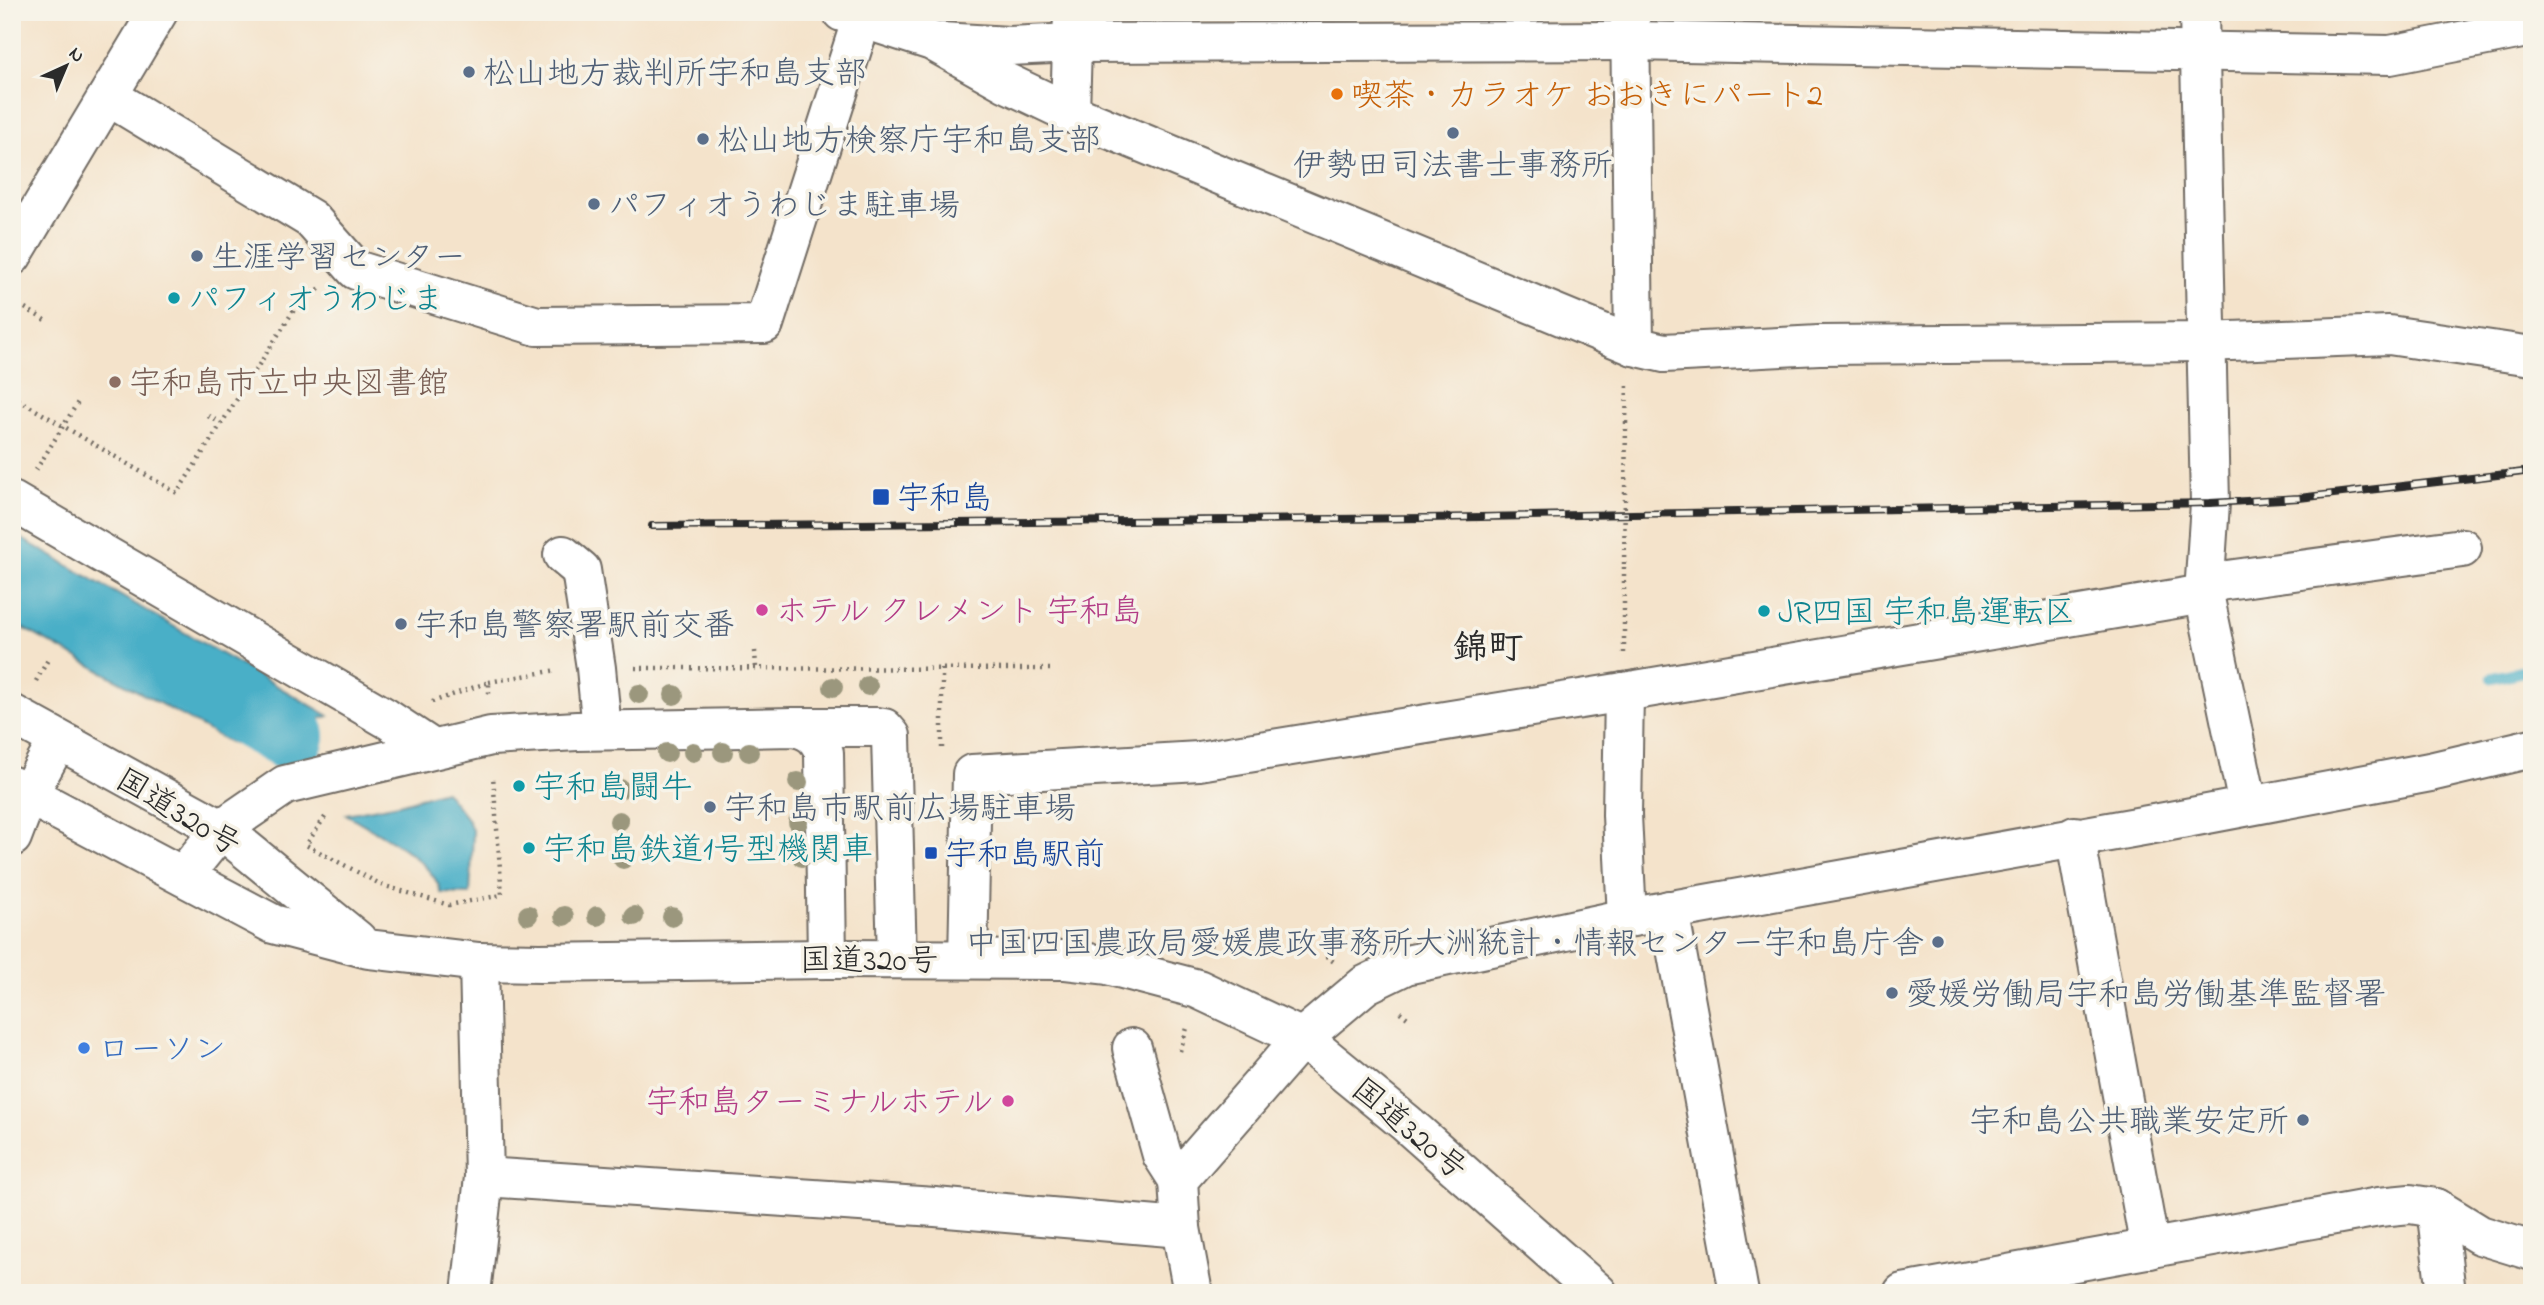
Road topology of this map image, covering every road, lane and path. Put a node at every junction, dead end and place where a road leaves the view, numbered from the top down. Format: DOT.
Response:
graph roads {
  1 [pos="158,12"];
  2 [pos="2199,12"];
  3 [pos="852,15"];
  4 [pos="1485,26"];
  5 [pos="1630,26"];
  6 [pos="1073,27"];
  7 [pos="2532,27"];
  8 [pos="932,41"];
  9 [pos="2200,51"];
  10 [pos="108,96"];
  11 [pos="1070,113"];
  12 [pos="12,256"];
  13 [pos="356,270"];
  14 [pos="25,308"];
  15 [pos="45,320"];
  16 [pos="2205,342"];
  17 [pos="2532,356"];
  18 [pos="1630,361"];
  19 [pos="12,396"];
  20 [pos="78,402"];
  21 [pos="208,416"];
  22 [pos="221,423"];
  23 [pos="63,426"];
  24 [pos="14,503"];
  25 [pos="2462,548"];
  26 [pos="563,555"];
  27 [pos="2204,589"];
  28 [pos="1623,621"];
  29 [pos="755,650"];
  30 [pos="596,668"];
  31 [pos="756,668"];
  32 [pos="1053,669"];
  33 [pos="489,682"];
  34 [pos="1624,692"];
  35 [pos="12,714"];
  36 [pos="386,718"];
  37 [pos="794,727"];
  38 [pos="602,730"];
  39 [pos="491,736"];
  40 [pos="58,740"];
  41 [pos="2526,744"];
  42 [pos="433,749"];
  43 [pos="20,790"];
  44 [pos="2248,804"];
  45 [pos="332,808"];
  46 [pos="221,829"];
  47 [pos="2076,836"];
  48 [pos="12,837"];
  49 [pos="183,876"];
  50 [pos="1669,910"];
  51 [pos="1627,918"];
  52 [pos="368,949"];
  53 [pos="827,959"];
  54 [pos="897,959"];
  55 [pos="968,959"];
  56 [pos="479,962"];
  57 [pos="1302,1038"];
  58 [pos="1132,1048"];
  59 [pos="484,1177"];
  60 [pos="1178,1180"];
  61 [pos="2436,1208"];
  62 [pos="1181,1228"];
  63 [pos="2150,1249"];
  64 [pos="2532,1251"];
  65 [pos="471,1293"];
  66 [pos="1193,1293"];
  67 [pos="1598,1293"];
  68 [pos="1739,1293"];
  69 [pos="1903,1293"];
  70 [pos="2446,1293"];
  1 -- 10 [label="main road"];
  2 -- 9 [label="main road"];
  3 -- 8 [label="main road"];
  3 -- 13 [label="main road"];
  4 -- 5 [label="main road"];
  4 -- 6 [label="main road"];
  5 -- 9 [label="main road"];
  5 -- 18 [label="main road"];
  6 -- 8 [label="main road"];
  6 -- 11 [label="main road"];
  7 -- 9 [label="main road"];
  8 -- 11 [label="main road"];
  9 -- 16 [label="main road"];
  10 -- 12 [label="main road"];
  10 -- 13 [label="main road"];
  11 -- 18 [label="main road"];
  13 -- 22 [label="path"];
  14 -- 15 [label="path"];
  16 -- 17 [label="main road"];
  16 -- 18 [label="main road"];
  16 -- 27 [label="main road"];
  18 -- 28 [label="path, bridge"];
  19 -- 23 [label="path"];
  20 -- 23 [label="path"];
  21 -- 22 [label="path"];
  22 -- 23 [label="path"];
  23 -- 24 [label="path"];
  24 -- 36 [label="main road"];
  25 -- 27 [label="main road"];
  26 -- 30 [label="main road"];
  27 -- 34 [label="main road"];
  27 -- 44 [label="main road"];
  29 -- 31 [label="path"];
  30 -- 31 [label="path"];
  30 -- 33 [label="path"];
  30 -- 38 [label="main road"];
  31 -- 32 [label="path"];
  33 -- 36 [label="path"];
  33 -- 39 [label="path"];
  34 -- 51 [label="main road"];
  34 -- 55 [label="main road"];
  35 -- 40 [label="main road, 国道320号"];
  36 -- 42 [label="main road"];
  37 -- 38 [label="main road"];
  37 -- 53 [label="main road"];
  37 -- 54 [label="main road"];
  38 -- 39 [label="main road"];
  39 -- 42 [label="main road"];
  39 -- 45 [label="path"];
  40 -- 43 [label="main road"];
  40 -- 46 [label="main road, 国道320号"];
  41 -- 44 [label="main road"];
  42 -- 46 [label="main road"];
  43 -- 48 [label="main road"];
  43 -- 49 [label="main road, 国道320号"];
  44 -- 47 [label="main road"];
  46 -- 49 [label="main road"];
  46 -- 52 [label="main road, 国道320号"];
  47 -- 50 [label="main road"];
  47 -- 63 [label="main road"];
  49 -- 52 [label="main road, 国道320号"];
  50 -- 51 [label="main road"];
  50 -- 68 [label="main road"];
  51 -- 57 [label="main road"];
  52 -- 56 [label="main road, 国道320号"];
  53 -- 54 [label="main road, 国道320号"];
  53 -- 56 [label="main road, 国道320号"];
  54 -- 55 [label="main road, 国道320号"];
  55 -- 57 [label="main road, 国道320号"];
  56 -- 59 [label="main road"];
  57 -- 60 [label="main road"];
  57 -- 67 [label="main road, 国道320号"];
  58 -- 60 [label="main road"];
  59 -- 62 [label="main road"];
  59 -- 65 [label="main road"];
  60 -- 62 [label="main road"];
  61 -- 63 [label="main road"];
  61 -- 64 [label="main road"];
  61 -- 70 [label="main road"];
  62 -- 66 [label="main road"];
  63 -- 69 [label="main road"];
}
